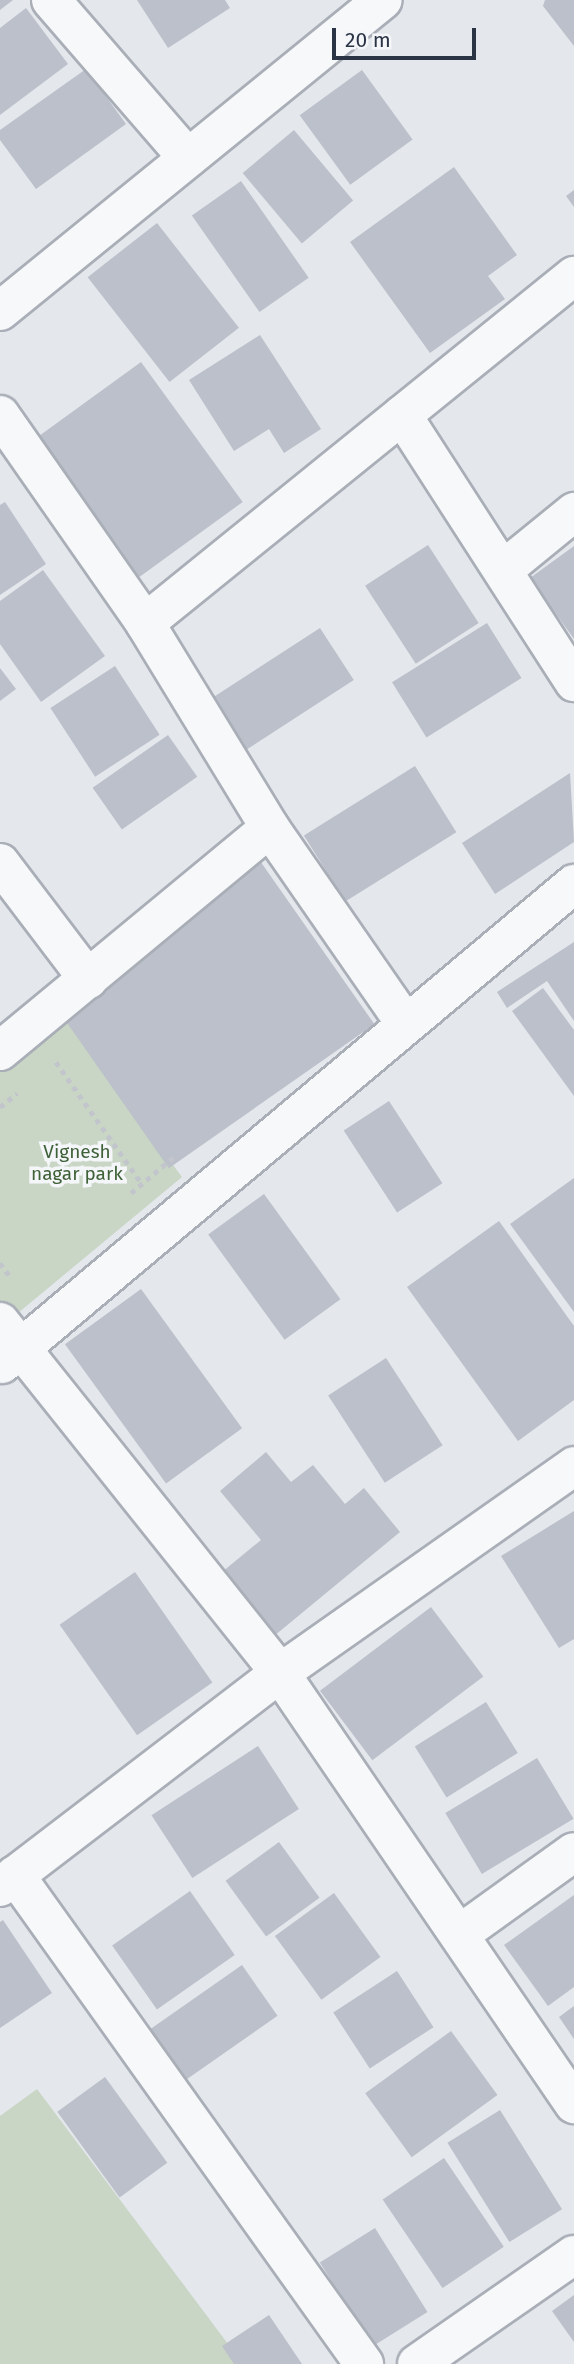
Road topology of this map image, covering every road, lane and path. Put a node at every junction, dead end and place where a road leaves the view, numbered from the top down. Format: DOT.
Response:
graph roads {
  1 [pos="51,0"];
  2 [pos="383,0"];
  3 [pos="188,158"];
  4 [pos="574,276"];
  5 [pos="0,311"];
  6 [pos="0,415"];
  7 [pos="402,415"];
  8 [pos="574,512"];
  9 [pos="503,570"];
  10 [pos="145,623"];
  11 [pos="574,682"];
  12 [pos="270,828"];
  13 [pos="0,863"];
  14 [pos="574,884"];
  15 [pos="88,979"];
  16 [pos="405,1023"];
  17 [pos="0,1051"];
  18 [pos="46,1069"];
  19 [pos="28,1084"];
  20 [pos="0,1107"];
  21 [pos="142,1184"];
  22 [pos="7,1346"];
  23 [pos="574,1466"];
  24 [pos="280,1673"];
  25 [pos="574,1852"];
  26 [pos="7,1881"];
  27 [pos="460,1934"];
  28 [pos="574,2104"];
  29 [pos="574,2255"];
  30 [pos="364,2364"];
  31 [pos="417,2364"];
  1 -- 3 [label="street"];
  2 -- 3 [label="street"];
  3 -- 5 [label="street"];
  4 -- 7 [label="street"];
  6 -- 10 [label="street"];
  7 -- 9 [label="street"];
  7 -- 10 [label="street"];
  8 -- 9 [label="street"];
  9 -- 11 [label="street"];
  10 -- 12 [label="street"];
  12 -- 15 [label="street"];
  12 -- 16 [label="street"];
  13 -- 15 [label="street"];
  14 -- 16 [label="street"];
  15 -- 17 [label="street"];
  16 -- 22 [label="street"];
  18 -- 21 [label="path"];
  19 -- 20 [label="path"];
  22 -- 24 [label="street"];
  23 -- 24 [label="street"];
  24 -- 26 [label="street"];
  24 -- 27 [label="street"];
  25 -- 27 [label="street"];
  26 -- 30 [label="street"];
  27 -- 28 [label="street"];
  29 -- 31 [label="street"];
}
